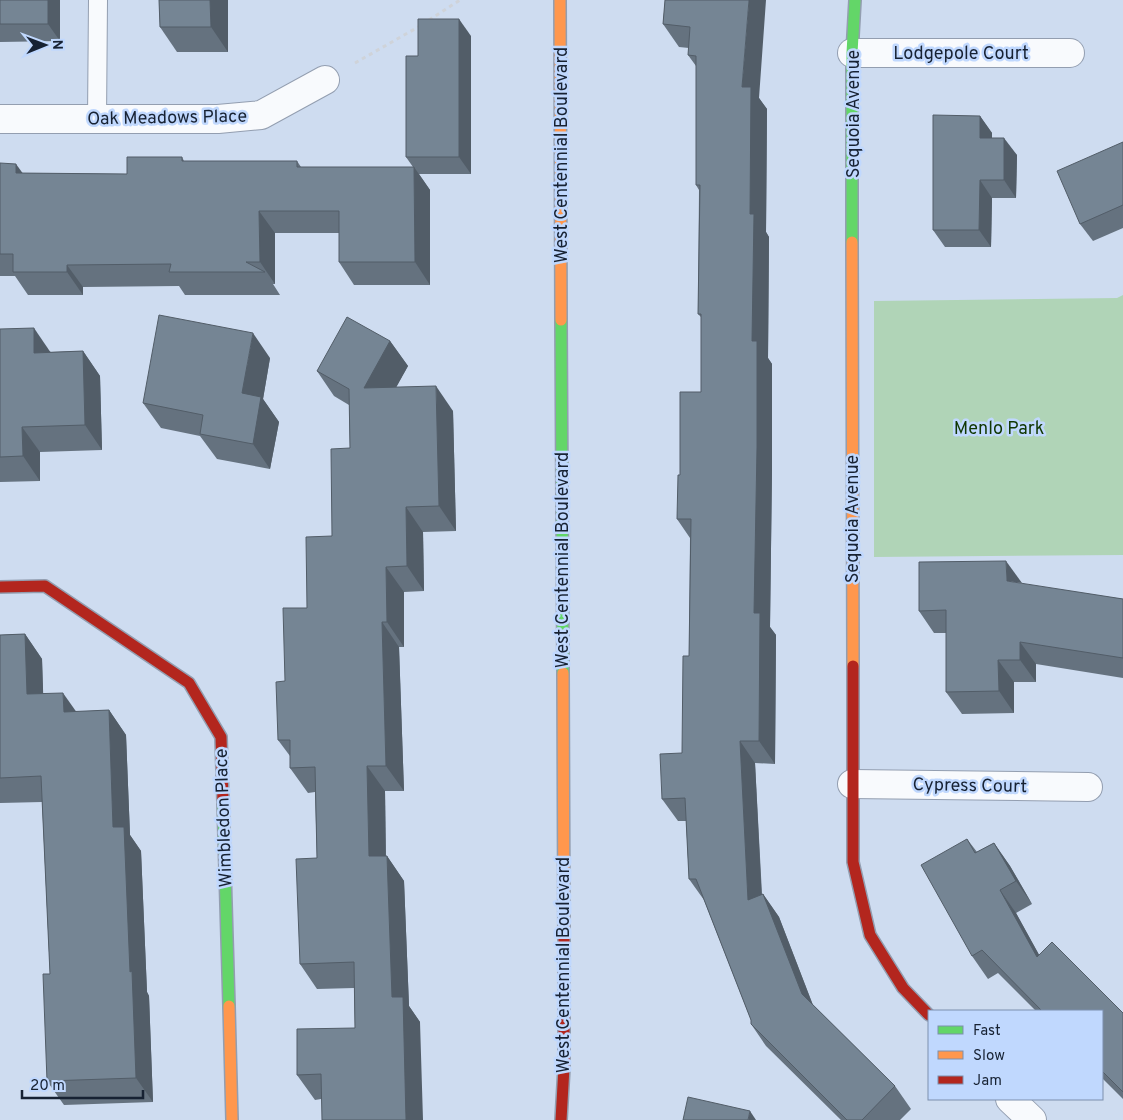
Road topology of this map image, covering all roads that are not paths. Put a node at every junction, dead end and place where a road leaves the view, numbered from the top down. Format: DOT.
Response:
graph roads {
  1 [pos="98,0"];
  2 [pos="560,0"];
  3 [pos="855,0"];
  4 [pos="852,52"];
  5 [pos="1070,53"];
  6 [pos="325,80"];
  7 [pos="0,120"];
  8 [pos="97,120"];
  9 [pos="0,587"];
  10 [pos="852,784"];
  11 [pos="1088,787"];
  12 [pos="928,1015"];
  13 [pos="232,1120"];
  14 [pos="562,1120"];
  1 -- 8 [label="lane"];
  2 -- 14 [label="street, West Centennial Boulevard"];
  3 -- 4 [label="street, Sequoia Avenue"];
  4 -- 5 [label="street, Lodgepole Court"];
  4 -- 10 [label="street, Sequoia Avenue"];
  6 -- 8 [label="street, Oak Meadows Place"];
  7 -- 8 [label="street, Oak Meadows Place"];
  9 -- 13 [label="street, Wimbledon Place"];
  10 -- 11 [label="street, Cypress Court"];
  10 -- 12 [label="street, Sequoia Avenue"];
}
